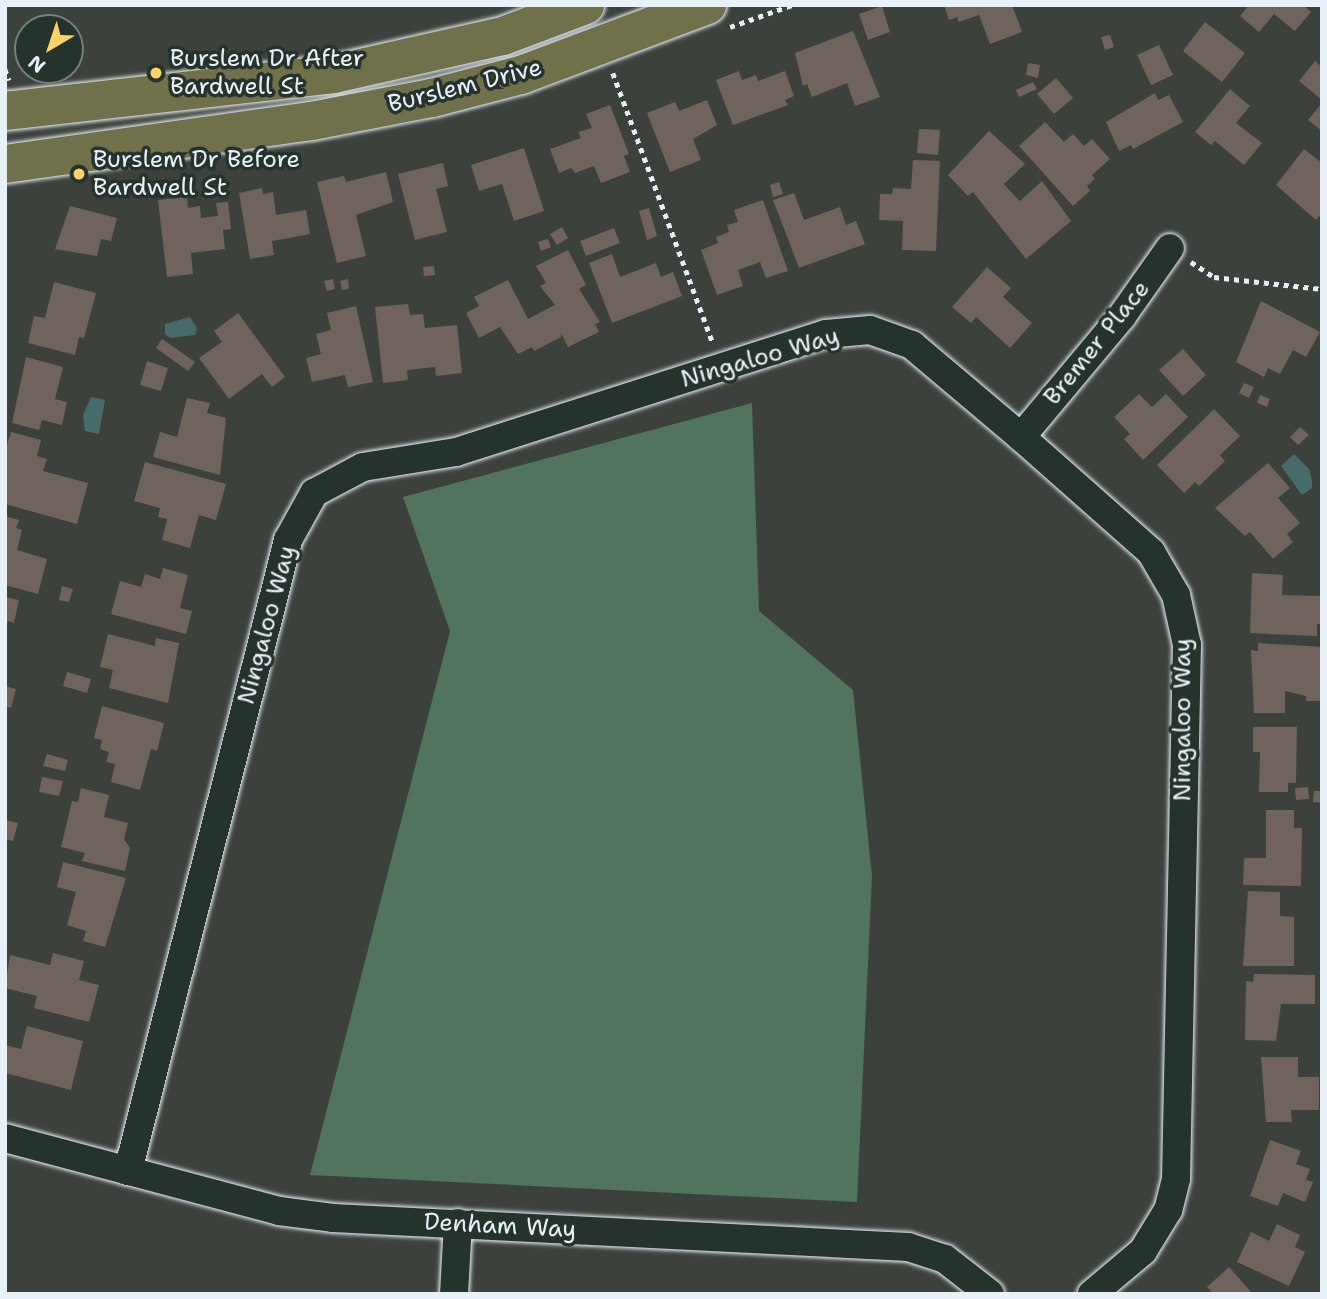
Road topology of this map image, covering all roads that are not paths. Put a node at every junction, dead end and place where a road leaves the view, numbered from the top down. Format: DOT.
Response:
graph roads {
  1 [pos="585,5"];
  2 [pos="707,5"];
  3 [pos="5,111"];
  4 [pos="5,164"];
  5 [pos="1170,248"];
  6 [pos="1021,437"];
  7 [pos="5,1138"];
  8 [pos="128,1171"];
  9 [pos="458,1223"];
  10 [pos="454,1294"];
  11 [pos="990,1294"];
  12 [pos="1092,1294"];
  1 -- 3 [label="main road, Burslem Drive"];
  2 -- 4 [label="main road, Burslem Drive"];
  5 -- 6 [label="street, Bremer Place"];
  6 -- 8 [label="street, Ningaloo Way"];
  6 -- 12 [label="street, Ningaloo Way"];
  7 -- 8 [label="street, Denham Way"];
  8 -- 9 [label="street, Denham Way"];
  9 -- 10 [label="street"];
  9 -- 11 [label="street, Denham Way"];
}
